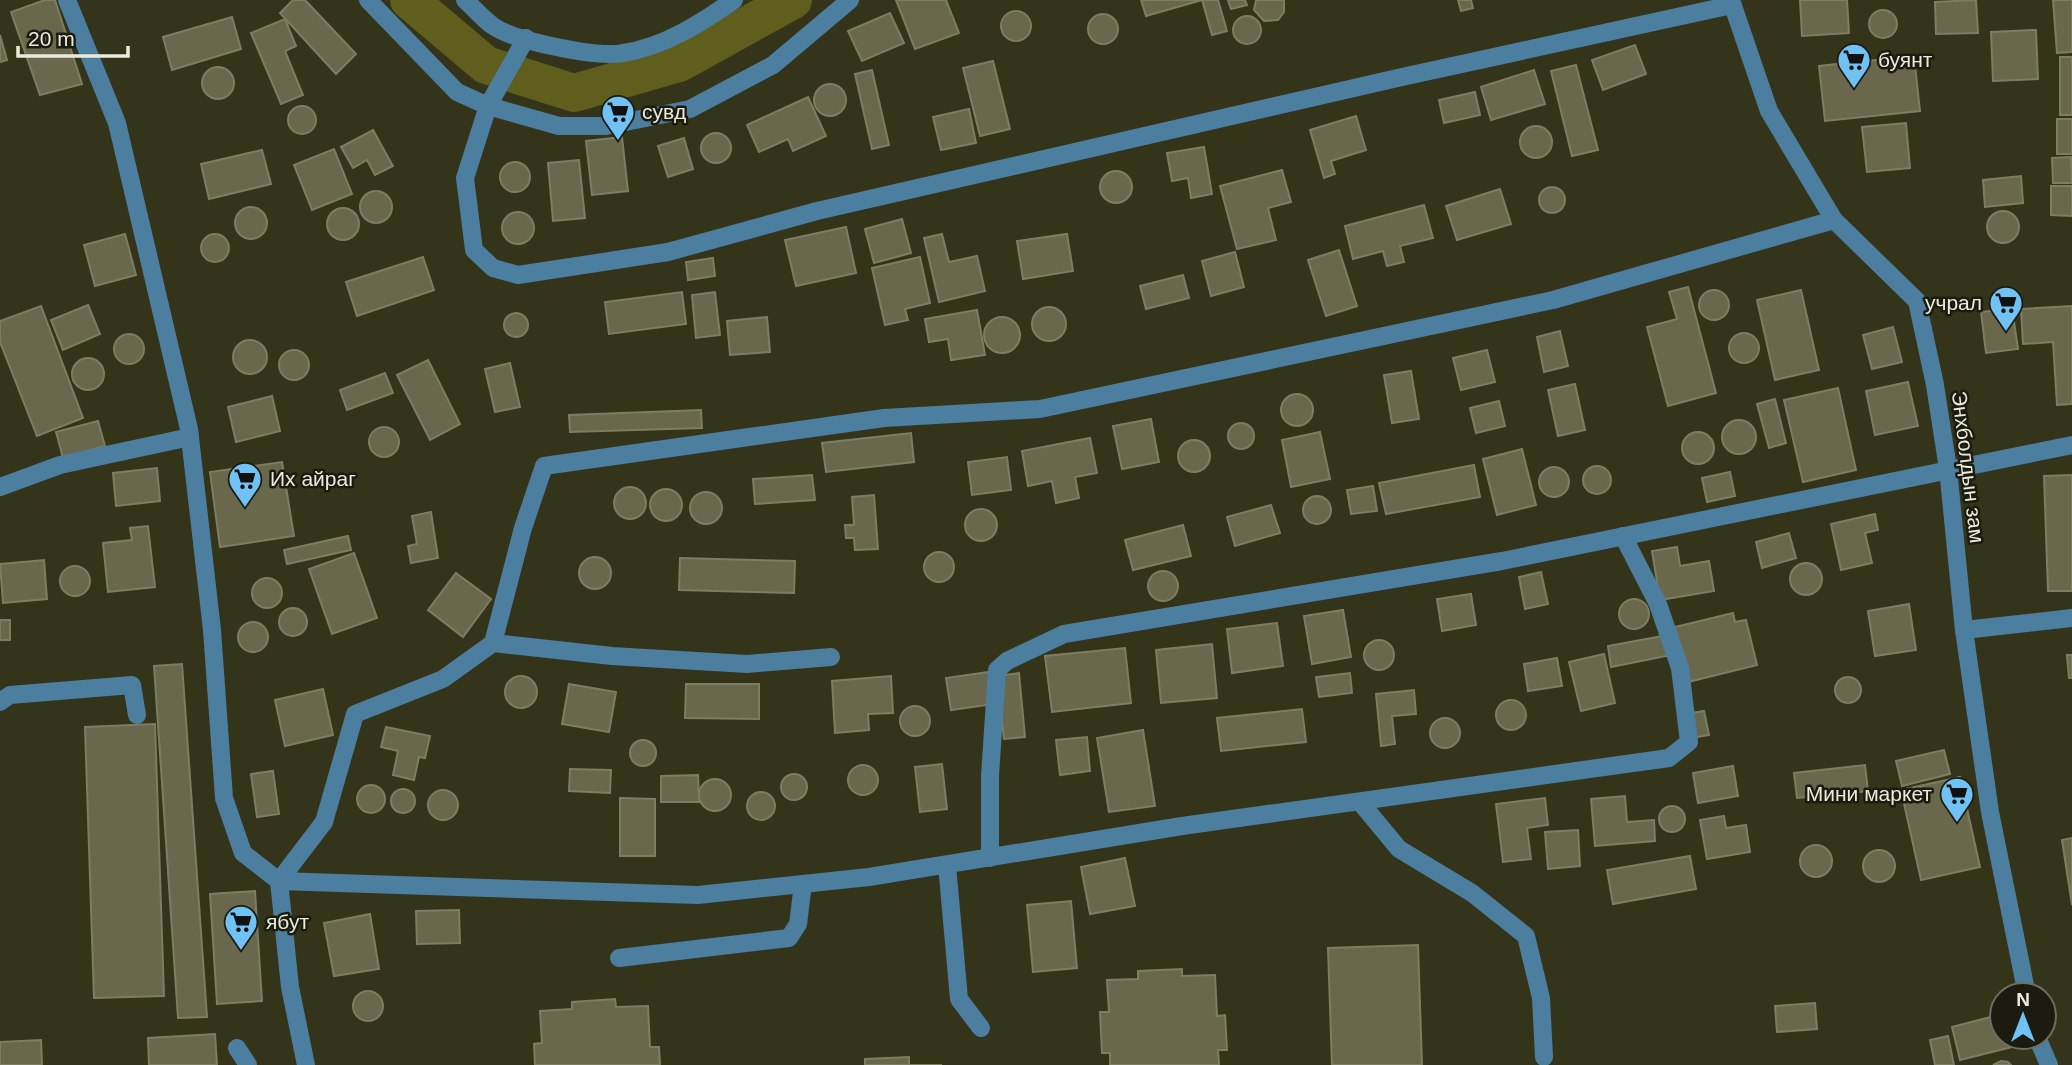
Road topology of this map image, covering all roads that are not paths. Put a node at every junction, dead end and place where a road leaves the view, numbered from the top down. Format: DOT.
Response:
graph roads {
  1 [pos="66,0"];
  2 [pos="369,0"];
  3 [pos="465,0"];
  4 [pos="734,0"];
  5 [pos="850,0"];
  6 [pos="1731,3"];
  7 [pos="522,43"];
  8 [pos="490,103"];
  9 [pos="1834,220"];
  10 [pos="190,437"];
  11 [pos="2072,445"];
  12 [pos="1948,469"];
  13 [pos="0,487"];
  14 [pos="1623,536"];
  15 [pos="2072,618"];
  16 [pos="1964,630"];
  17 [pos="493,643"];
  18 [pos="831,657"];
  19 [pos="0,702"];
  20 [pos="137,715"];
  21 [pos="1360,803"];
  22 [pos="990,858"];
  23 [pos="947,865"];
  24 [pos="279,881"];
  25 [pos="803,884"];
  26 [pos="619,958"];
  27 [pos="2023,981"];
  28 [pos="981,1028"];
  29 [pos="237,1048"];
  30 [pos="1544,1057"];
  31 [pos="248,1065"];
  32 [pos="306,1065"];
  1 -- 10 [label="street"];
  2 -- 8 [label="street"];
  3 -- 7 [label="street"];
  4 -- 7 [label="street"];
  5 -- 8 [label="street"];
  6 -- 8 [label="street"];
  6 -- 9 [label="street, Энхболдын зам"];
  7 -- 8 [label="street"];
  9 -- 12 [label="street, Энхболдын зам"];
  9 -- 17 [label="street"];
  10 -- 13 [label="street"];
  10 -- 24 [label="street"];
  11 -- 12 [label="street"];
  12 -- 14 [label="street"];
  12 -- 16 [label="street, Энхболдын зам"];
  14 -- 21 [label="street"];
  14 -- 22 [label="street"];
  15 -- 16 [label="street"];
  16 -- 27 [label="street, Энхболдын зам"];
  17 -- 18 [label="street"];
  17 -- 24 [label="street"];
  19 -- 20 [label="street"];
  21 -- 22 [label="street"];
  21 -- 30 [label="street"];
  22 -- 23 [label="street"];
  23 -- 25 [label="street"];
  23 -- 28 [label="street"];
  24 -- 25 [label="street"];
  24 -- 32 [label="street"];
  25 -- 26 [label="street"];
  29 -- 31 [label="street"];
}
